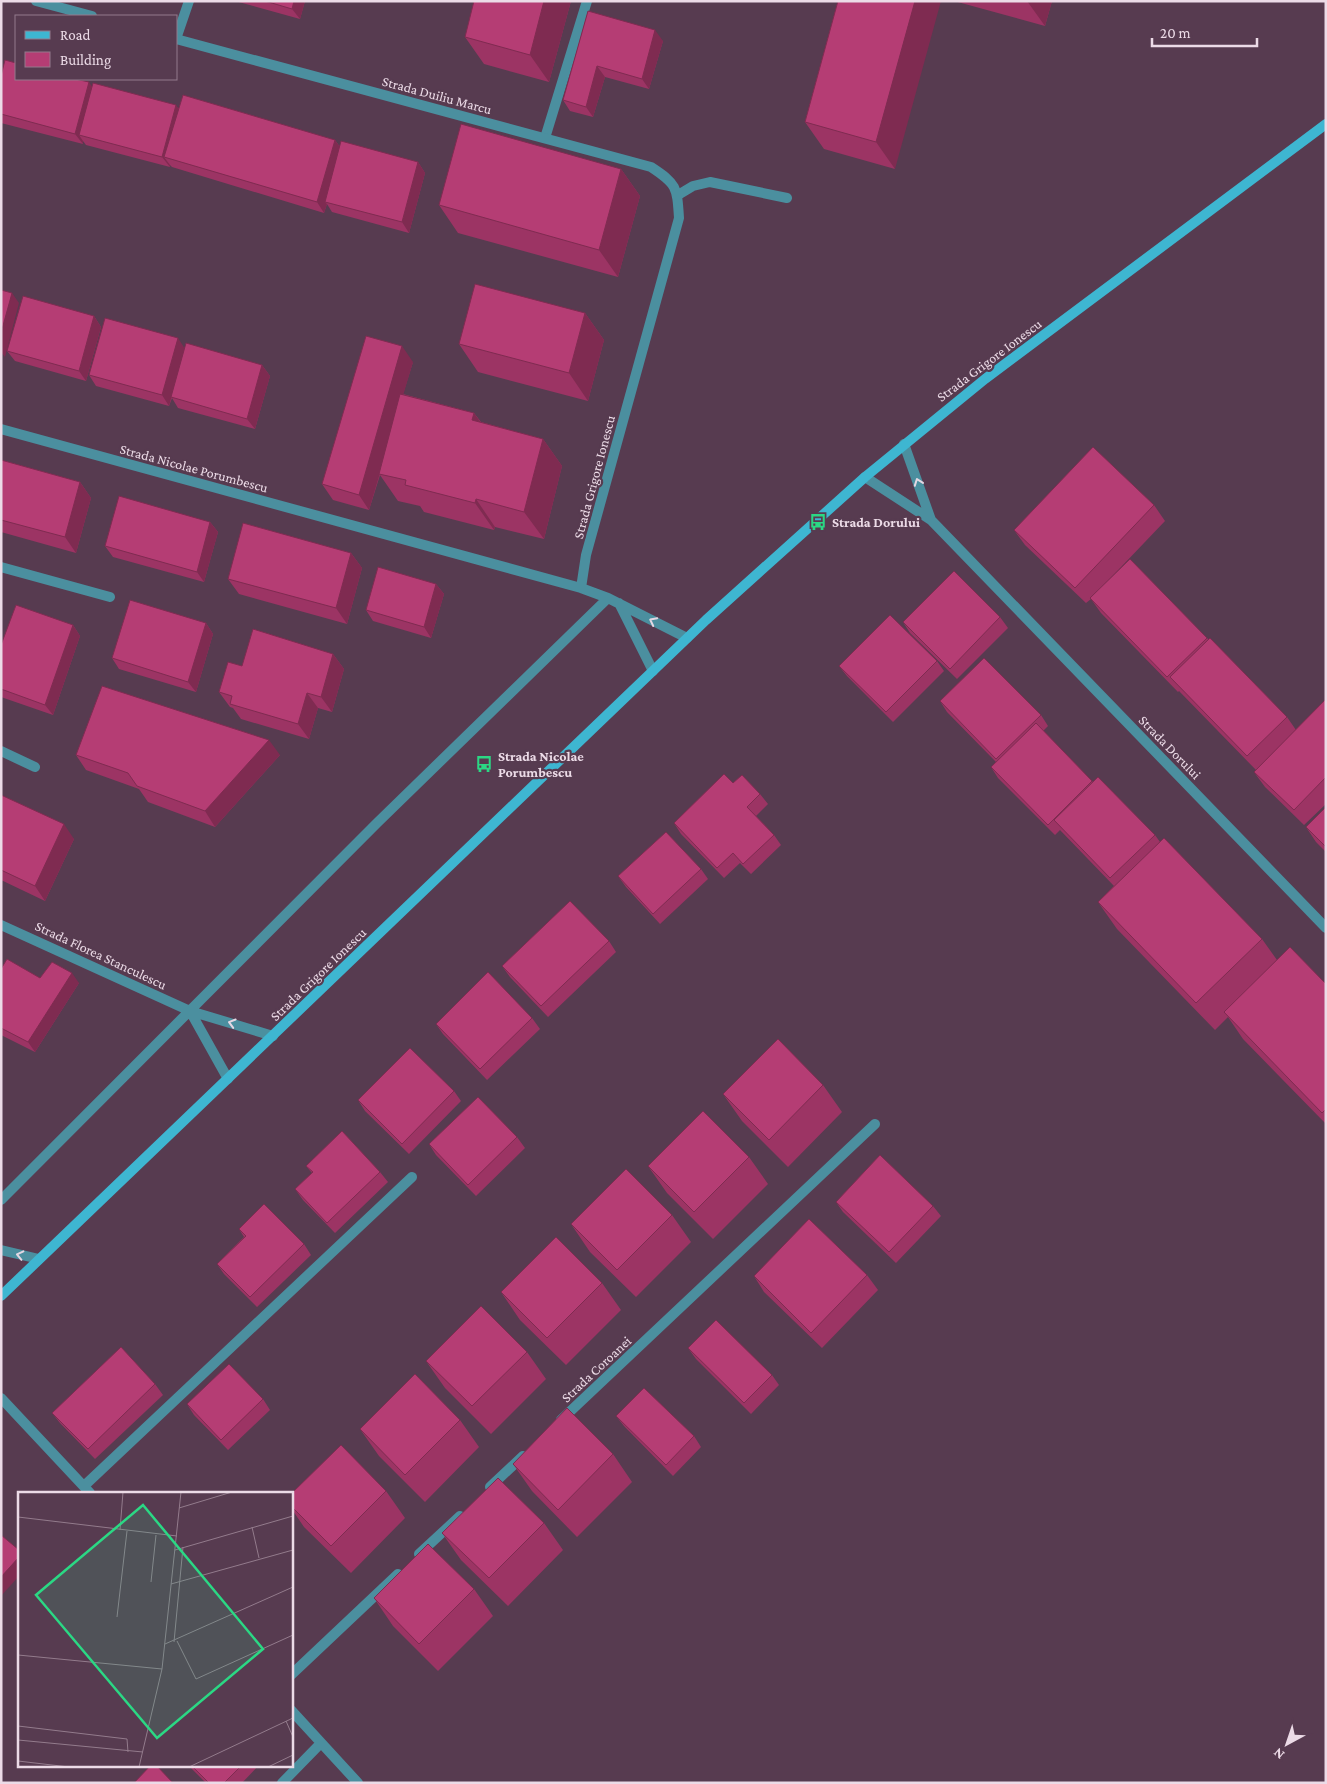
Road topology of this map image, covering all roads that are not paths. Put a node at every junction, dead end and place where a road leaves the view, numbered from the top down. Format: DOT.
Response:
graph roads {
  1 [pos="36,1"];
  2 [pos="189,1"];
  3 [pos="587,1"];
  4 [pos="88,15"];
  5 [pos="178,33"];
  6 [pos="178,40"];
  7 [pos="1326,124"];
  8 [pos="545,138"];
  9 [pos="678,195"];
  10 [pos="787,198"];
  11 [pos="1,430"];
  12 [pos="904,444"];
  13 [pos="865,476"];
  14 [pos="931,520"];
  15 [pos="1,566"];
  16 [pos="581,588"];
  17 [pos="110,597"];
  18 [pos="608,598"];
  19 [pos="619,604"];
  20 [pos="687,638"];
  21 [pos="653,671"];
  22 [pos="1,751"];
  23 [pos="35,767"];
  24 [pos="1,925"];
  25 [pos="1326,928"];
  26 [pos="190,1011"];
  27 [pos="273,1036"];
  28 [pos="228,1079"];
  29 [pos="875,1124"];
  30 [pos="412,1177"];
  31 [pos="1,1200"];
  32 [pos="1,1250"];
  33 [pos="39,1259"];
  34 [pos="1,1296"];
  35 [pos="1,1398"];
  36 [pos="551,1430"];
  37 [pos="529,1451"];
  38 [pos="87,1490"];
  39 [pos="486,1491"];
  40 [pos="464,1512"];
  41 [pos="292,1674"];
  42 [pos="292,1711"];
  43 [pos="322,1743"];
  44 [pos="282,1783"];
  45 [pos="358,1783"];
  1 -- 4 [label="street"];
  2 -- 5 [label="street"];
  3 -- 8 [label="street"];
  6 -- 8 [label="street, Strada Duiliu Marcu"];
  7 -- 12 [label="main road, Strada Grigore Ionescu"];
  8 -- 9 [label="street, Strada Duiliu Marcu"];
  9 -- 10 [label="street"];
  9 -- 16 [label="street, Strada Grigore Ionescu"];
  11 -- 16 [label="street, Strada Nicolae Porumbescu"];
  12 -- 13 [label="main road, Strada Grigore Ionescu"];
  14 -- 12 [label="street, Strada Dorului, one-way"];
  13 -- 14 [label="street, Strada Dorului"];
  13 -- 20 [label="main road, Strada Grigore Ionescu"];
  14 -- 25 [label="street, Strada Dorului"];
  15 -- 17 [label="street"];
  16 -- 18 [label="street"];
  18 -- 19 [label="street"];
  18 -- 26 [label="street"];
  20 -- 19 [label="street, one-way"];
  19 -- 21 [label="street"];
  20 -- 21 [label="main road, Strada Grigore Ionescu"];
  21 -- 27 [label="main road, Strada Grigore Ionescu"];
  22 -- 23 [label="street"];
  24 -- 26 [label="street, Strada Florea Stanculescu"];
  27 -- 26 [label="street, Strada Florea Stanculescu, one-way"];
  26 -- 28 [label="street"];
  26 -- 31 [label="street"];
  27 -- 28 [label="main road, Strada Grigore Ionescu"];
  28 -- 33 [label="main road, Strada Grigore Ionescu"];
  29 -- 36 [label="street, Strada Coroanei"];
  30 -- 38 [label="street"];
  33 -- 32 [label="street, one-way"];
  33 -- 34 [label="main road, Strada Grigore Ionescu"];
  35 -- 38 [label="street"];
  37 -- 39 [label="street"];
  40 -- 41 [label="street"];
  42 -- 43 [label="street"];
  43 -- 44 [label="street"];
  43 -- 45 [label="street"];
}
